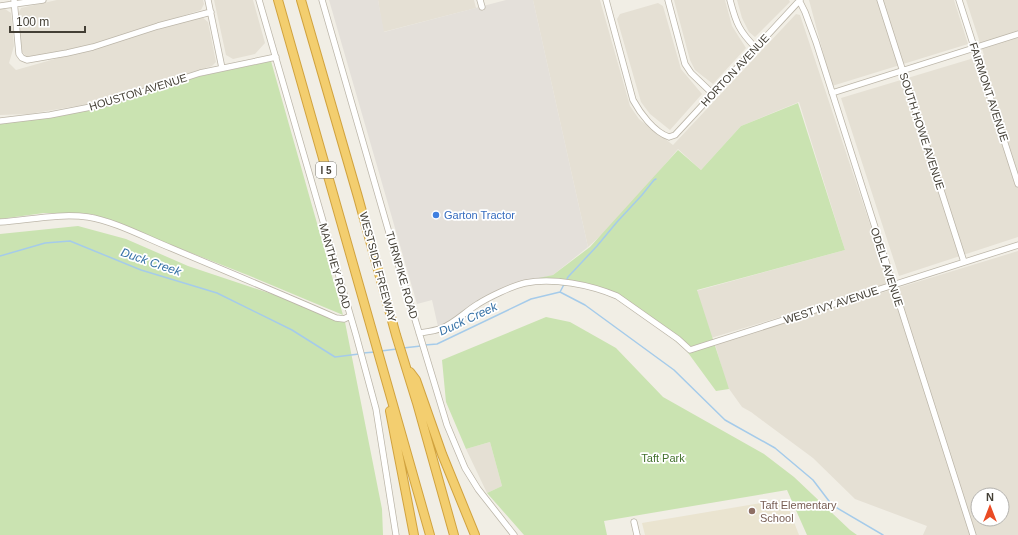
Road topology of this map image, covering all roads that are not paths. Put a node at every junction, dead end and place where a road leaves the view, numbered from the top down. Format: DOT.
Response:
graph roads {
  1 [pos="43,0"];
  2 [pos="208,0"];
  3 [pos="259,0"];
  4 [pos="278,0"];
  5 [pos="301,0"];
  6 [pos="322,0"];
  7 [pos="480,0"];
  8 [pos="606,0"];
  9 [pos="668,0"];
  10 [pos="730,0"];
  11 [pos="800,0"];
  12 [pos="880,0"];
  13 [pos="959,0"];
  14 [pos="14,2"];
  15 [pos="0,6"];
  16 [pos="482,7"];
  17 [pos="211,12"];
  18 [pos="1018,34"];
  19 [pos="756,48"];
  20 [pos="975,48"];
  21 [pos="276,57"];
  22 [pos="222,68"];
  23 [pos="903,70"];
  24 [pos="832,93"];
  25 [pos="713,94"];
  26 [pos="0,121"];
  27 [pos="1018,184"];
  28 [pos="0,222"];
  29 [pos="1018,245"];
  30 [pos="964,262"];
  31 [pos="894,285"];
  32 [pos="350,316"];
  33 [pos="419,335"];
  34 [pos="406,366"];
  35 [pos="390,394"];
  36 [pos="634,522"];
  37 [pos="396,535"];
  38 [pos="414,535"];
  39 [pos="430,535"];
  40 [pos="454,535"];
  41 [pos="476,535"];
  42 [pos="514,535"];
  43 [pos="637,535"];
  44 [pos="973,535"];
  1 -- 14 [label="street"];
  2 -- 17 [label="street"];
  3 -- 21 [label="street, MANTHEY ROAD"];
  4 -- 35 [label="highway, WESTSIDE FREEWAY / I 5"];
  5 -- 34 [label="highway, WESTSIDE FREEWAY / I 5"];
  6 -- 33 [label="street, TURNPIKE ROAD"];
  7 -- 16 [label="street"];
  8 -- 25 [label="street, HORTON AVENUE"];
  9 -- 25 [label="street"];
  10 -- 19 [label="street"];
  11 -- 19 [label="street, HORTON AVENUE"];
  11 -- 24 [label="street, ODELL AVENUE"];
  12 -- 23 [label="street, SOUTH HOWE AVENUE"];
  13 -- 20 [label="street, FAIRMONT AVENUE"];
  14 -- 15 [label="street"];
  14 -- 17 [label="street"];
  17 -- 22 [label="street"];
  18 -- 20 [label="street"];
  19 -- 25 [label="street, HORTON AVENUE"];
  20 -- 23 [label="street"];
  20 -- 27 [label="street, FAIRMONT AVENUE"];
  21 -- 22 [label="street, HOUSTON AVENUE"];
  21 -- 32 [label="street, MANTHEY ROAD"];
  22 -- 26 [label="street, HOUSTON AVENUE"];
  23 -- 24 [label="street"];
  23 -- 30 [label="street, SOUTH HOWE AVENUE"];
  24 -- 31 [label="street, ODELL AVENUE"];
  28 -- 32 [label="street"];
  29 -- 30 [label="street, WEST IVY AVENUE"];
  30 -- 31 [label="street, WEST IVY AVENUE"];
  31 -- 33 [label="street, WEST IVY AVENUE"];
  31 -- 44 [label="street, ODELL AVENUE"];
  32 -- 37 [label="street, MANTHEY ROAD"];
  33 -- 42 [label="street, TURNPIKE ROAD"];
  34 -- 40 [label="highway, WESTSIDE FREEWAY / I 5"];
  34 -- 41 [label="highway"];
  35 -- 38 [label="highway"];
  35 -- 39 [label="highway, WESTSIDE FREEWAY / I 5"];
  36 -- 43 [label="street"];
}
